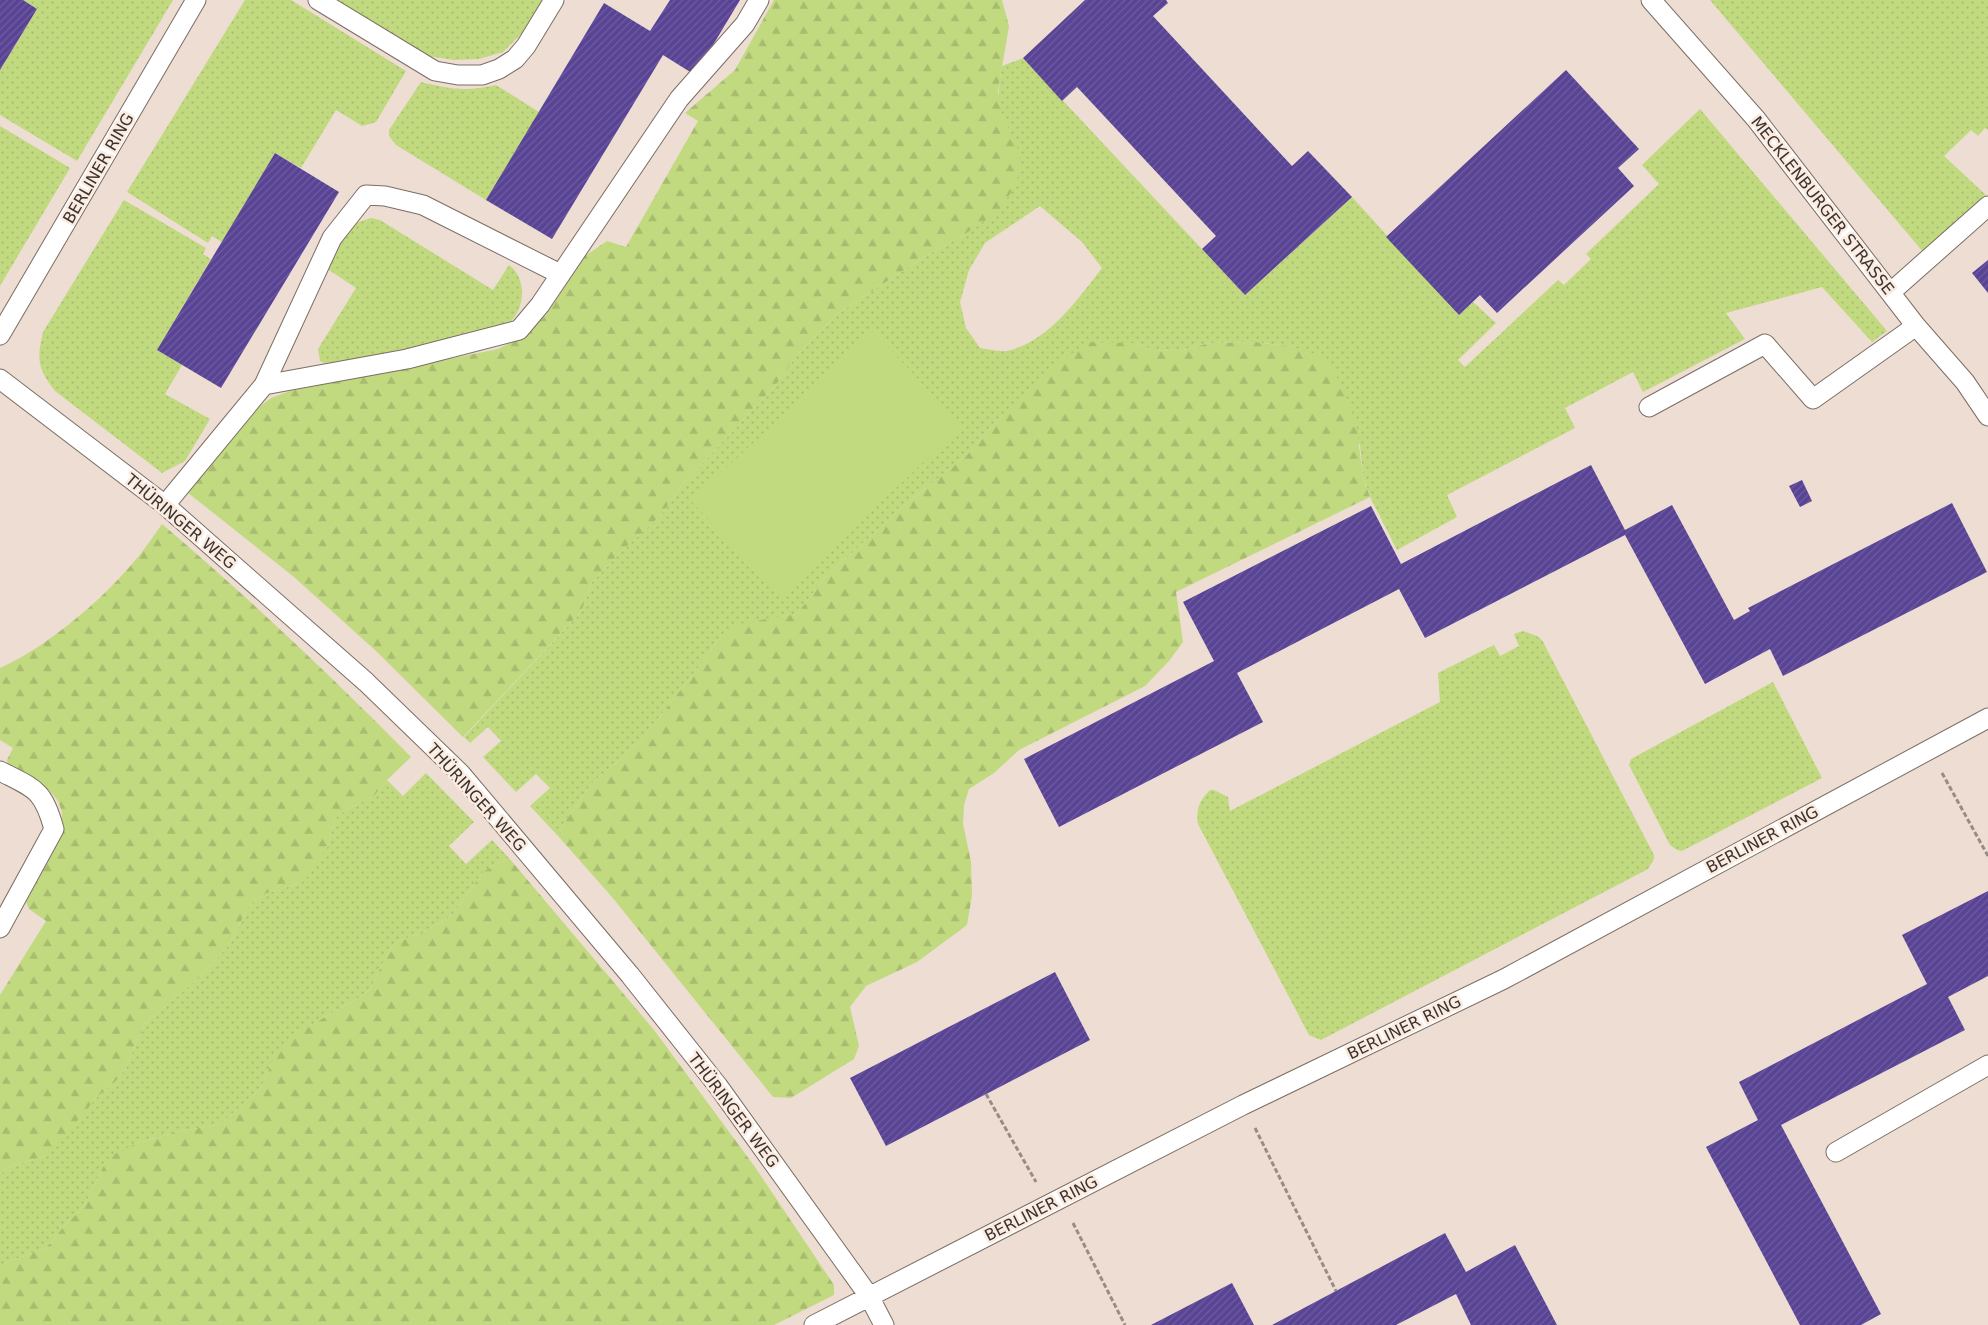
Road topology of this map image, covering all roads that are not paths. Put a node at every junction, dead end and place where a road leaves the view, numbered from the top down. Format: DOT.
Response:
graph roads {
  1 [pos="196,0"];
  2 [pos="318,0"];
  3 [pos="554,0"];
  4 [pos="760,0"];
  5 [pos="1651,0"];
  6 [pos="1988,206"];
  7 [pos="560,274"];
  8 [pos="1891,292"];
  9 [pos="1916,326"];
  10 [pos="0,335"];
  11 [pos="0,379"];
  12 [pos="264,385"];
  13 [pos="1649,407"];
  14 [pos="1988,416"];
  15 [pos="166,505"];
  16 [pos="1988,718"];
  17 [pos="0,771"];
  18 [pos="0,928"];
  19 [pos="1988,1065"];
  20 [pos="1836,1152"];
  21 [pos="869,1296"];
  22 [pos="814,1325"];
  23 [pos="884,1325"];
  1 -- 10 [label="lane, BERLINER RING"];
  2 -- 3 [label="lane"];
  4 -- 7 [label="lane"];
  5 -- 8 [label="lane, MECKLENBURGER STRASSE"];
  6 -- 8 [label="lane"];
  7 -- 12 [label="lane"];
  7 -- 12 [label="lane"];
  8 -- 9 [label="lane, MECKLENBURGER STRASSE"];
  9 -- 13 [label="lane"];
  9 -- 14 [label="lane, MECKLENBURGER STRASSE"];
  11 -- 15 [label="lane, THÜRINGER WEG"];
  12 -- 15 [label="lane"];
  15 -- 21 [label="lane, THÜRINGER WEG"];
  16 -- 21 [label="lane, BERLINER RING"];
  17 -- 18 [label="lane"];
  19 -- 20 [label="lane"];
  21 -- 22 [label="lane, BERLINER RING"];
  21 -- 23 [label="lane, THÜRINGER WEG"];
}
